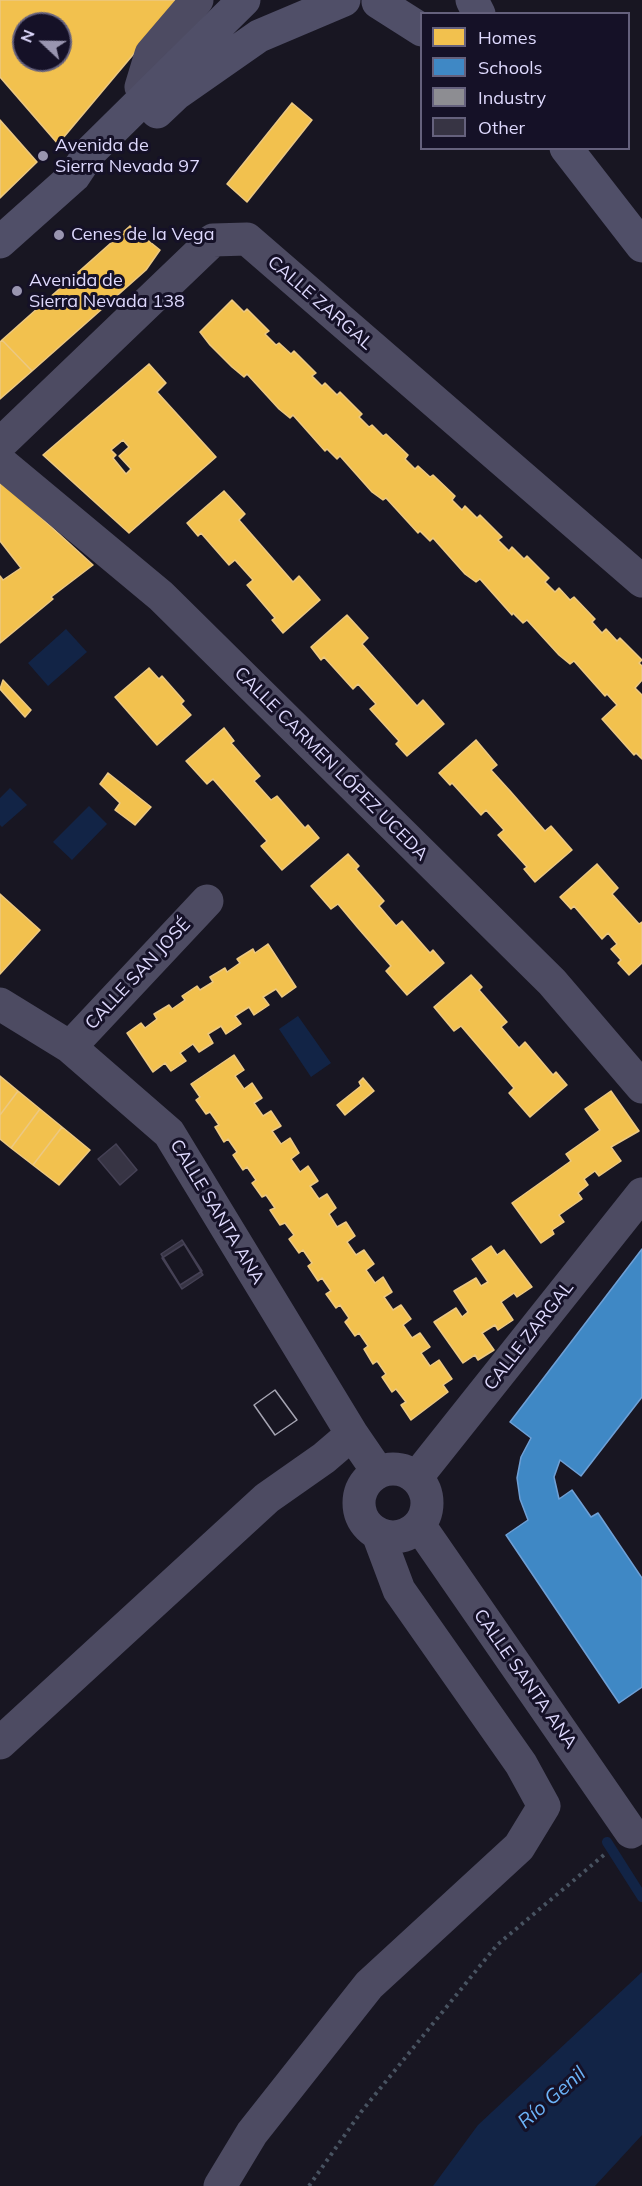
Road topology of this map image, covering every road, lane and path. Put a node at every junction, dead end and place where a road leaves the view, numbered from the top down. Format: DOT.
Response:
graph roads {
  1 [pos="197,0"];
  2 [pos="244,0"];
  3 [pos="344,0"];
  4 [pos="375,1"];
  5 [pos="420,29"];
  6 [pos="146,96"];
  7 [pos="568,150"];
  8 [pos="74,176"];
  9 [pos="0,242"];
  10 [pos="642,246"];
  11 [pos="0,444"];
  12 [pos="0,462"];
  13 [pos="642,581"];
  14 [pos="207,901"];
  15 [pos="0,1004"];
  16 [pos="70,1047"];
  17 [pos="642,1087"];
  18 [pos="642,1194"];
  19 [pos="352,1434"];
  20 [pos="378,1472"];
  21 [pos="416,1478"];
  22 [pos="419,1525"];
  23 [pos="378,1534"];
  24 [pos="0,1743"];
  25 [pos="632,1832"];
  26 [pos="220,2186"];
  27 [pos="309,2186"];
  1 -- 6 [label="street"];
  2 -- 6 [label="street"];
  3 -- 8 [label="street"];
  4 -- 5 [label="street"];
  6 -- 8 [label="street"];
  7 -- 10 [label="street"];
  8 -- 9 [label="street"];
  11 -- 13 [label="street, CALLE ZARGAL"];
  12 -- 17 [label="street, CALLE CARMEN LÓPEZ UCEDA"];
  14 -- 16 [label="street, CALLE SAN JOSÉ"];
  15 -- 16 [label="street, CALLE SANTA ANA"];
  16 -- 19 [label="street, CALLE SANTA ANA"];
  18 -- 21 [label="street, CALLE ZARGAL"];
  19 -- 20 [label="street, CALLE SANTA ANA"];
  19 -- 24 [label="street"];
  20 -- 21 [label="street"];
  20 -- 23 [label="street"];
  21 -- 22 [label="street"];
  22 -- 23 [label="street"];
  22 -- 25 [label="street, CALLE SANTA ANA"];
  23 -- 26 [label="street"];
  25 -- 27 [label="path"];
}
